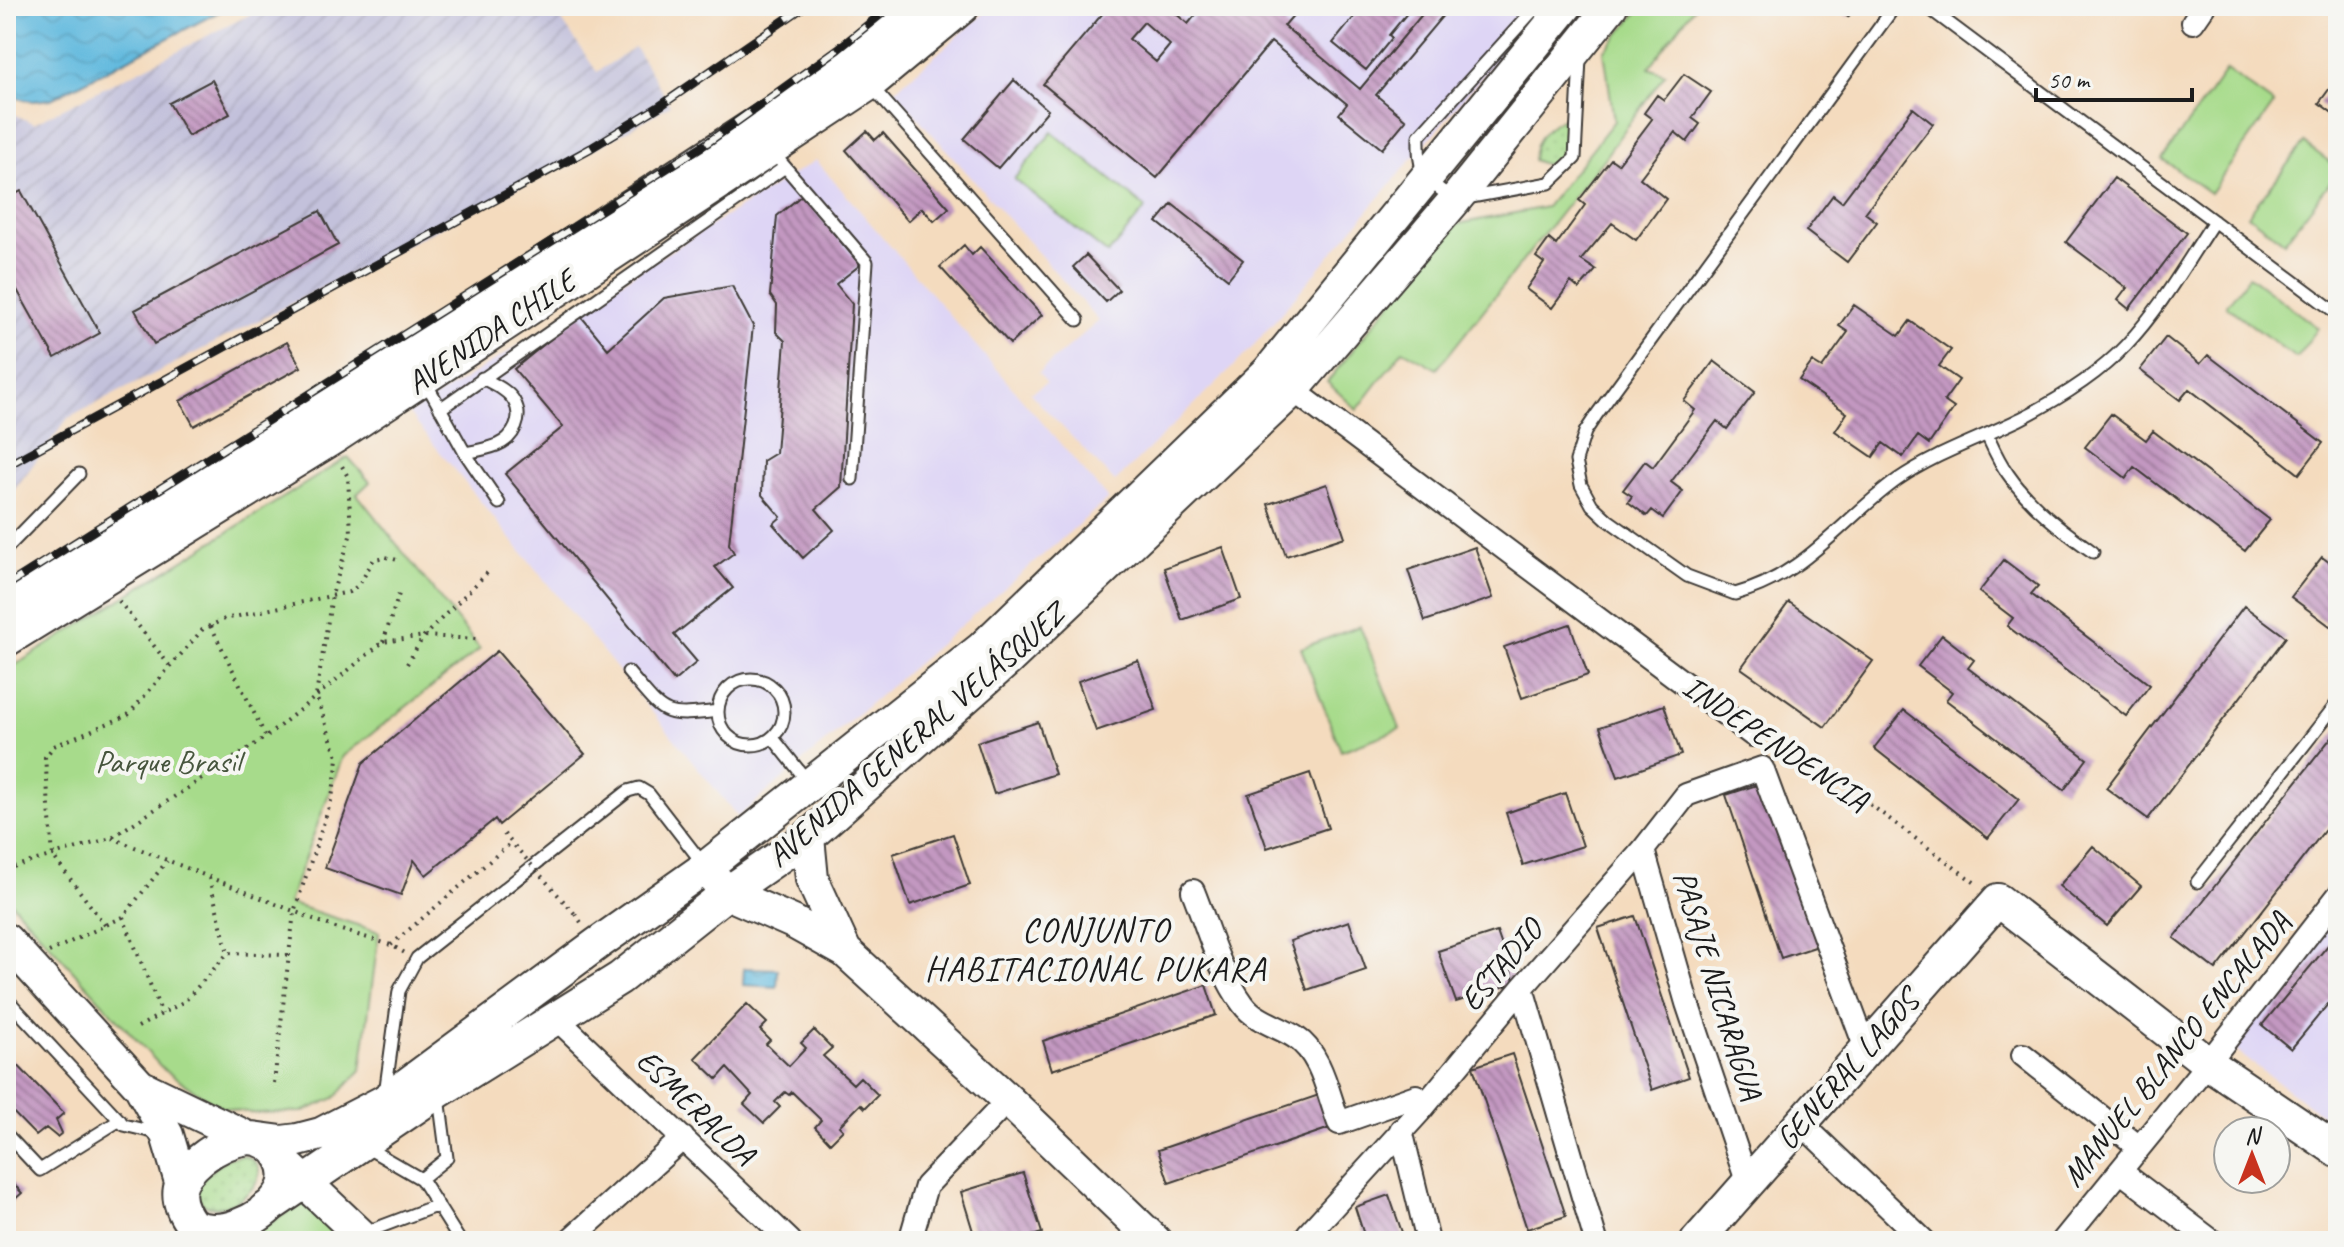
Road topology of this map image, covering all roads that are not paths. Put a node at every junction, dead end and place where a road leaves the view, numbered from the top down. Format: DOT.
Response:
graph roads {
  1 [pos="918,6"];
  2 [pos="1611,6"];
  3 [pos="1895,6"];
  4 [pos="1926,6"];
  5 [pos="960,7"];
  6 [pos="1564,18"];
  7 [pos="869,83"];
  8 [pos="777,158"];
  9 [pos="1426,180"];
  10 [pos="1455,200"];
  11 [pos="2214,221"];
  12 [pos="2338,314"];
  13 [pos="1078,320"];
  14 [pos="517,333"];
  15 [pos="422,377"];
  16 [pos="482,378"];
  17 [pos="1293,390"];
  18 [pos="371,393"];
  19 [pos="440,409"];
  20 [pos="1987,435"];
  21 [pos="465,453"];
  22 [pos="79,474"];
  23 [pos="852,479"];
  24 [pos="499,503"];
  25 [pos="6,549"];
  26 [pos="2093,552"];
  27 [pos="6,606"];
  28 [pos="6,639"];
  29 [pos="628,672"];
  30 [pos="2338,702"];
  31 [pos="718,711"];
  32 [pos="1753,735"];
  33 [pos="773,738"];
  34 [pos="811,786"];
  35 [pos="808,837"];
  36 [pos="1643,850"];
  37 [pos="706,867"];
  38 [pos="2197,882"];
  39 [pos="1193,891"];
  40 [pos="727,893"];
  41 [pos="2338,896"];
  42 [pos="6,940"];
  43 [pos="845,951"];
  44 [pos="1522,988"];
  45 [pos="6,998"];
  46 [pos="557,1019"];
  47 [pos="1866,1049"];
  48 [pos="2023,1055"];
  49 [pos="2208,1063"];
  50 [pos="140,1086"];
  51 [pos="438,1092"];
  52 [pos="1008,1100"];
  53 [pos="383,1102"];
  54 [pos="1421,1110"];
  55 [pos="120,1120"];
  56 [pos="1801,1123"];
  57 [pos="1401,1130"];
  58 [pos="6,1134"];
  59 [pos="167,1135"];
  60 [pos="250,1138"];
  61 [pos="683,1138"];
  62 [pos="362,1144"];
  63 [pos="2139,1147"];
  64 [pos="2338,1151"];
  65 [pos="2120,1171"];
  66 [pos="294,1172"];
  67 [pos="421,1179"];
  68 [pos="181,1182"];
  69 [pos="1748,1184"];
  70 [pos="438,1205"];
  71 [pos="1308,1234"];
  72 [pos="209,1237"];
  73 [pos="364,1238"];
  74 [pos="460,1240"];
  75 [pos="569,1241"];
  76 [pos="790,1241"];
  77 [pos="910,1241"];
  78 [pos="1155,1241"];
  79 [pos="1428,1241"];
  80 [pos="1596,1241"];
  81 [pos="1697,1241"];
  82 [pos="1924,1241"];
  83 [pos="2063,1241"];
  84 [pos="2212,1241"];
  1 -- 18 [label="main road, AVENIDA CHILE"];
  2 -- 6 [label="main road, AVENIDA GENERAL VELÁSQUEZ"];
  3 -- 20 [label="lane"];
  4 -- 11 [label="lane"];
  5 -- 7 [label="main road, AVENIDA CHILE"];
  6 -- 9 [label="main road, AVENIDA GENERAL VELÁSQUEZ"];
  6 -- 10 [label="main road, AVENIDA GENERAL VELÁSQUEZ"];
  6 -- 10 [label="lane"];
  7 -- 8 [label="main road, AVENIDA CHILE"];
  7 -- 13 [label="lane"];
  8 -- 14 [label="main road, AVENIDA CHILE"];
  8 -- 23 [label="lane"];
  9 -- 10 [label="lane"];
  9 -- 34 [label="main road, AVENIDA GENERAL VELÁSQUEZ"];
  10 -- 17 [label="main road, AVENIDA GENERAL VELÁSQUEZ"];
  11 -- 12 [label="lane"];
  11 -- 20 [label="lane"];
  14 -- 15 [label="main road, AVENIDA CHILE"];
  14 -- 16 [label="lane"];
  15 -- 18 [label="main road, AVENIDA CHILE"];
  15 -- 19 [label="lane"];
  16 -- 19 [label="lane"];
  16 -- 21 [label="lane"];
  17 -- 32 [label="street, INDEPENDENCIA"];
  17 -- 35 [label="main road, AVENIDA GENERAL VELÁSQUEZ"];
  18 -- 27 [label="main road, AVENIDA CHILE"];
  18 -- 28 [label="main road, AVENIDA CHILE"];
  19 -- 21 [label="lane"];
  20 -- 26 [label="lane"];
  21 -- 24 [label="lane"];
  22 -- 25 [label="lane"];
  29 -- 31 [label="lane"];
  30 -- 38 [label="lane"];
  31 -- 33 [label="lane"];
  31 -- 33 [label="lane"];
  33 -- 34 [label="lane"];
  34 -- 37 [label="main road, AVENIDA GENERAL VELÁSQUEZ"];
  35 -- 40 [label="main road, AVENIDA GENERAL VELÁSQUEZ"];
  35 -- 43 [label="main road"];
  36 -- 44 [label="street, ESTADIO"];
  36 -- 47 [label="street, ESTADIO"];
  36 -- 69 [label="street, PASAJE NICARAGUA"];
  37 -- 40 [label="main road"];
  37 -- 53 [label="main road, AVENIDA GENERAL VELÁSQUEZ"];
  37 -- 53 [label="lane"];
  39 -- 54 [label="street"];
  40 -- 43 [label="main road"];
  40 -- 46 [label="main road, AVENIDA GENERAL VELÁSQUEZ"];
  41 -- 49 [label="street, MANUEL BLANCO ENCALADA"];
  42 -- 50 [label="main road"];
  43 -- 52 [label="main road"];
  44 -- 54 [label="street, ESTADIO"];
  44 -- 80 [label="street"];
  45 -- 55 [label="lane"];
  46 -- 51 [label="main road, AVENIDA GENERAL VELÁSQUEZ"];
  46 -- 61 [label="street, ESMERALDA"];
  47 -- 49 [label="main road, GENERAL LAGOS"];
  47 -- 56 [label="main road, GENERAL LAGOS"];
  48 -- 63 [label="street"];
  49 -- 63 [label="street, MANUEL BLANCO ENCALADA"];
  49 -- 64 [label="main road"];
  50 -- 59 [label="main road"];
  50 -- 60 [label="main road"];
  51 -- 62 [label="main road, AVENIDA GENERAL VELÁSQUEZ"];
  51 -- 67 [label="lane"];
  52 -- 77 [label="street"];
  52 -- 78 [label="main road"];
  53 -- 60 [label="main road, AVENIDA GENERAL VELÁSQUEZ"];
  54 -- 57 [label="street, ESTADIO"];
  55 -- 58 [label="lane"];
  55 -- 59 [label="lane"];
  56 -- 69 [label="main road, GENERAL LAGOS"];
  56 -- 82 [label="street"];
  57 -- 71 [label="street, ESTADIO"];
  57 -- 79 [label="street"];
  59 -- 68 [label="main road"];
  60 -- 66 [label="main road"];
  60 -- 68 [label="main road"];
  61 -- 75 [label="street"];
  61 -- 76 [label="street, ESMERALDA"];
  62 -- 66 [label="main road, AVENIDA GENERAL VELÁSQUEZ"];
  62 -- 67 [label="lane"];
  63 -- 65 [label="street, MANUEL BLANCO ENCALADA"];
  65 -- 83 [label="street, MANUEL BLANCO ENCALADA"];
  65 -- 84 [label="street"];
  66 -- 72 [label="main road, AVENIDA GENERAL VELÁSQUEZ"];
  66 -- 73 [label="main road"];
  67 -- 70 [label="lane"];
  68 -- 72 [label="main road"];
  69 -- 81 [label="main road, GENERAL LAGOS"];
  70 -- 73 [label="lane"];
  70 -- 74 [label="lane"];
}
